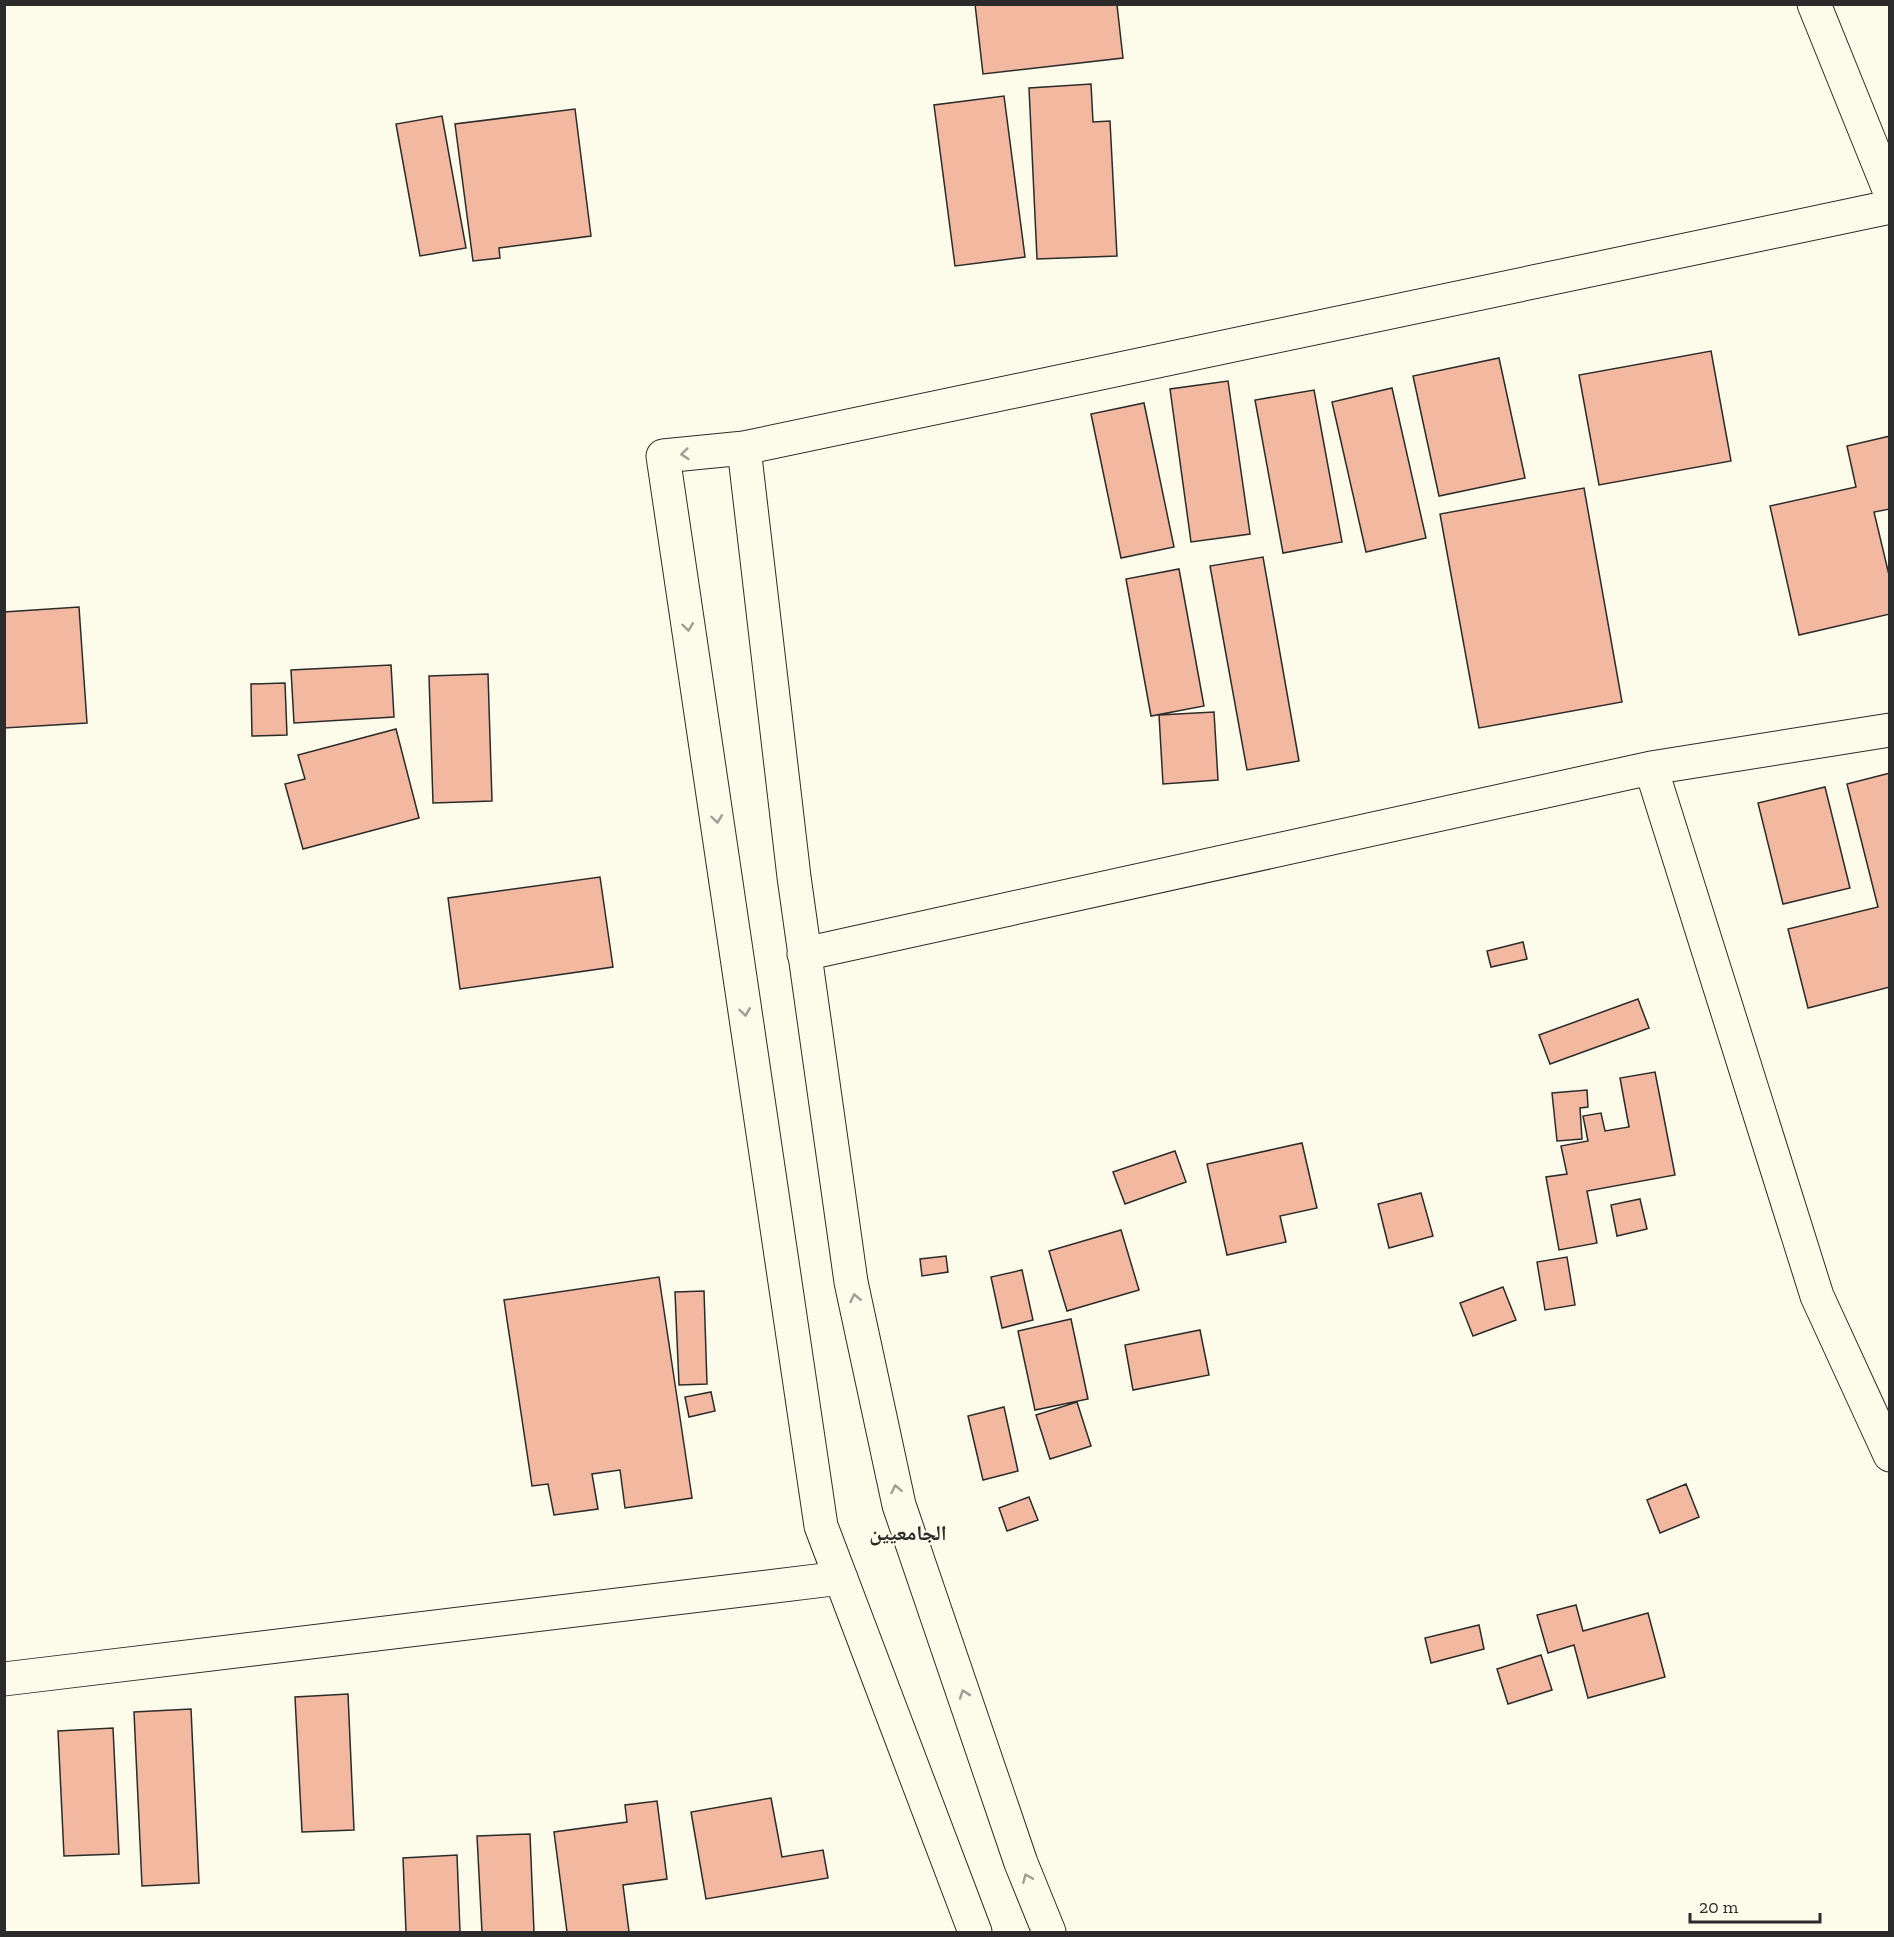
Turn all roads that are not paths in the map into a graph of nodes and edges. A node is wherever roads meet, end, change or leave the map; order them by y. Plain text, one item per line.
1 (1814, 4) edge
2 (1890, 192) edge
3 (1890, 207) edge
4 (744, 448) junction
5 (1890, 730) edge
6 (1651, 768) junction
7 (804, 954) junction
8 (1890, 1455) edge
9 (841, 1578) junction
10 (4, 1679) edge
11 (975, 1932) edge
12 (1049, 1932) edge

1 - 2 street
3 - 4 street
4 - 7 street
4 -> 9 street
5 - 6 street
6 - 7 street
6 - 8 street
12 -> 7 street
9 - 10 street
9 - 11 street

